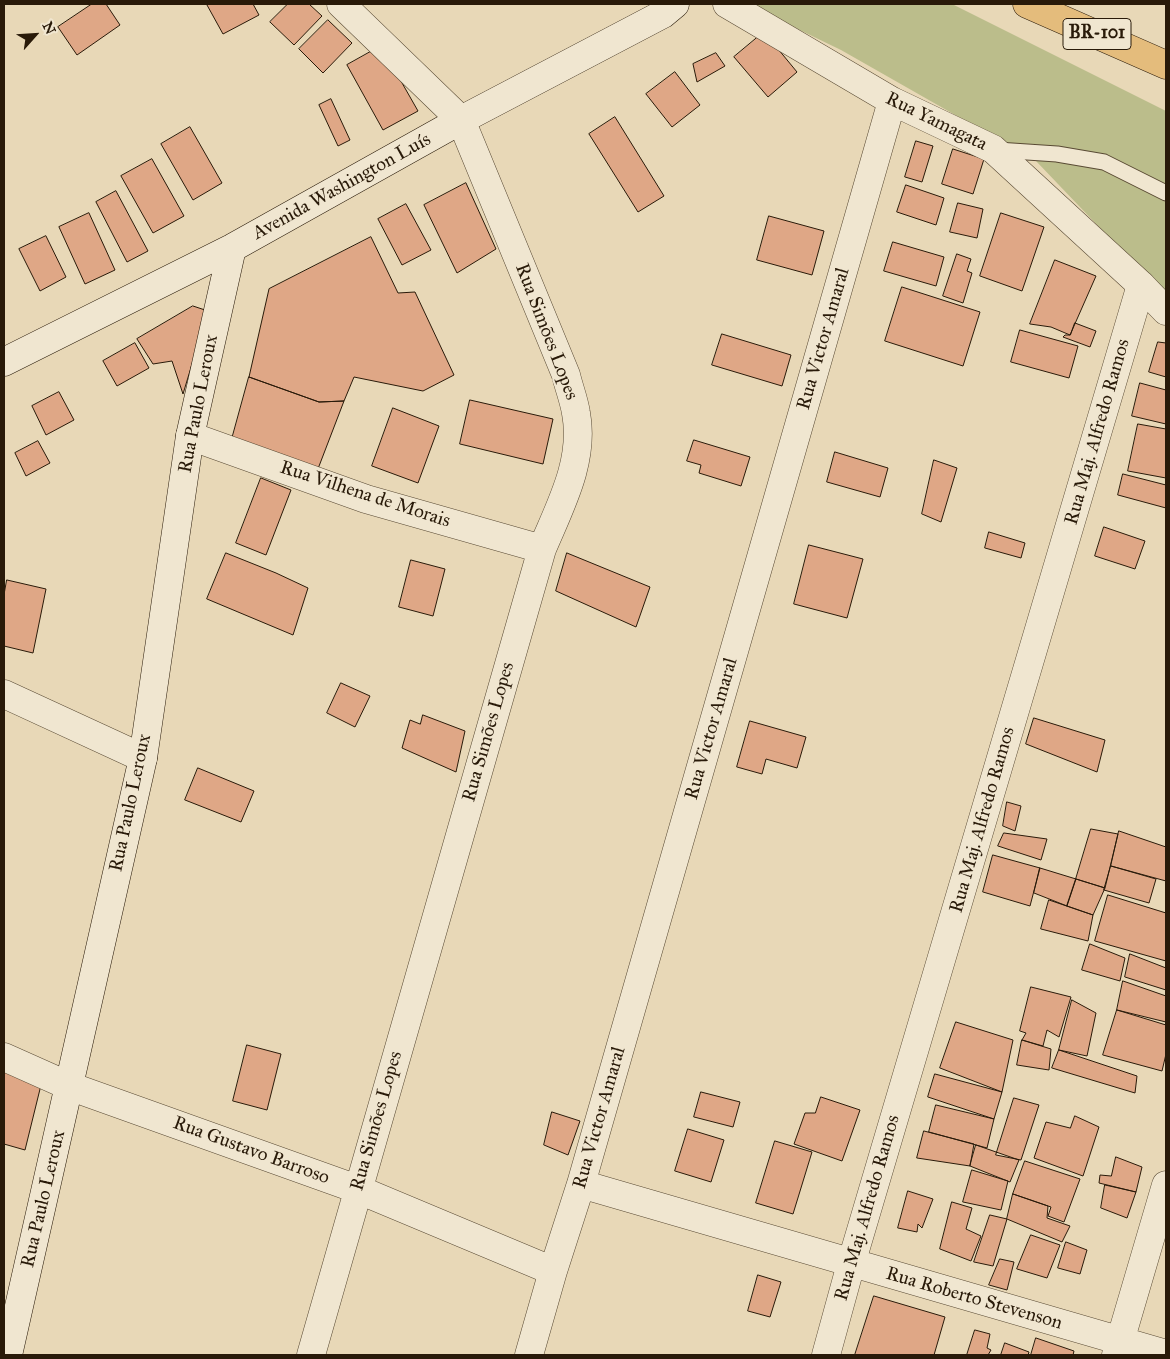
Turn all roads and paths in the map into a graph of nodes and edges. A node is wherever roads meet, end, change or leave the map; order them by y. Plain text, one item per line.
1 (341, 4) edge
2 (675, 4) edge
3 (727, 4) edge
4 (1027, 4) edge
5 (1166, 65) edge
6 (892, 101) junction
7 (461, 120) junction
8 (993, 149) junction
9 (1166, 193) edge
10 (232, 248) junction
11 (1141, 285) junction
12 (1166, 311) edge
13 (4, 362) edge
14 (190, 436) junction
15 (542, 549) junction
16 (4, 694) edge
17 (143, 758) junction
18 (4, 1057) edge
19 (69, 1086) junction
20 (581, 1184) junction
21 (1166, 1185) edge
22 (357, 1190) junction
23 (851, 1264) junction
24 (553, 1271) junction
25 (1118, 1348) edge
26 (1166, 1354) edge
27 (8, 1355) edge
28 (311, 1355) edge
29 (529, 1355) edge
30 (826, 1355) edge

1 - 7 street
2 - 7 street, Avenida Washington Luís
3 - 6 street, Rua Yamagata
4 - 5 highway, BR-101
6 - 8 street, Rua Yamagata
6 - 20 street, Rua Victor Amaral
7 - 10 street, Avenida Washington Luís
7 - 15 street, Rua Simões Lopes
8 - 9 lane
8 - 11 street, Rua Yamagata
10 - 13 street, Avenida Washington Luís
10 - 14 street, Rua Paulo Leroux
11 - 12 street, Rua Yamagata
11 - 23 street, Rua Maj. Alfredo Ramos
14 - 15 street, Rua Vilhena de Morais
14 - 17 street, Rua Paulo Leroux
15 - 22 street, Rua Simões Lopes
16 - 17 street
17 - 19 street, Rua Paulo Leroux
18 - 19 street, Rua Gustavo Barroso
19 - 22 street, Rua Gustavo Barroso
19 - 27 street, Rua Paulo Leroux
20 - 23 street, Rua Roberto Stevenson
20 - 24 street, Rua Victor Amaral
21 - 25 street
22 - 24 street, Rua Gustavo Barroso
22 - 28 street, Rua Simões Lopes
23 - 25 street, Rua Roberto Stevenson
23 - 30 street, Rua Maj. Alfredo Ramos
24 - 29 street, Rua Victor Amaral
25 - 26 street, Rua Roberto Stevenson

